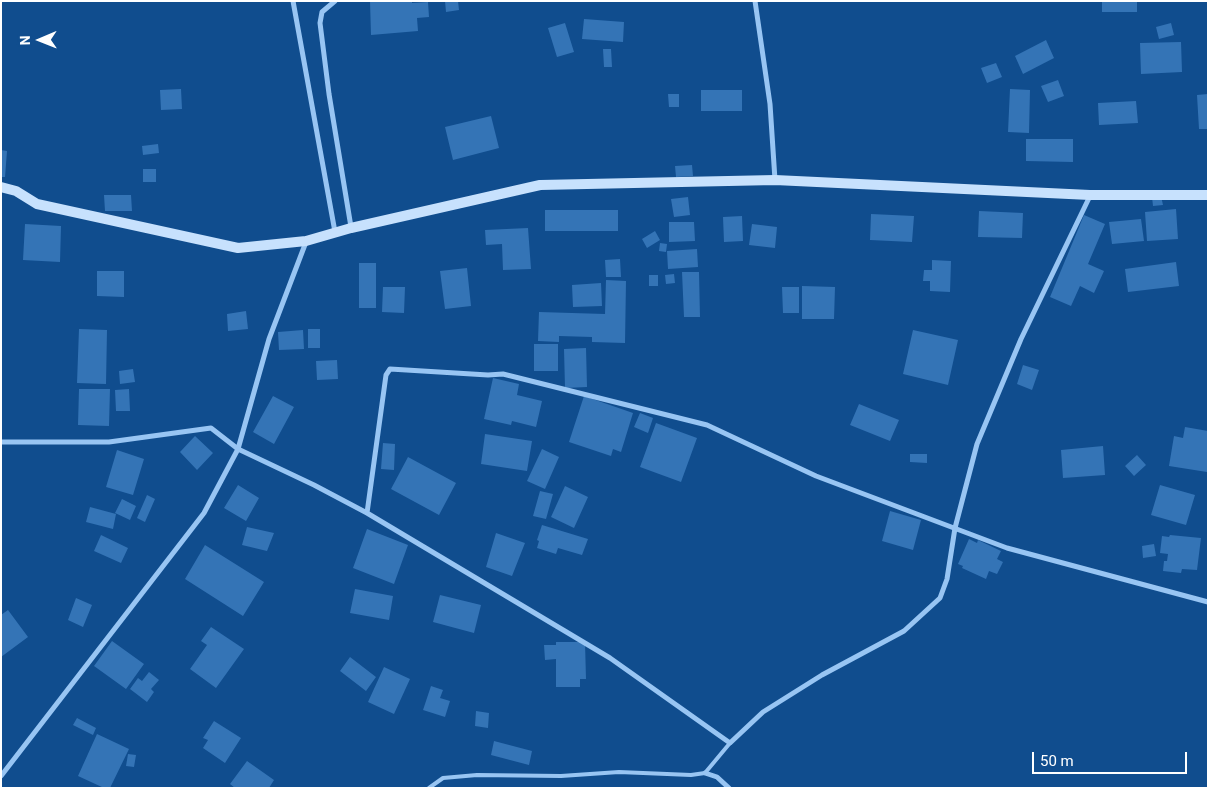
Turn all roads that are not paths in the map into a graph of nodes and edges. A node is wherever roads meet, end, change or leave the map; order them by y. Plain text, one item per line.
1 (293, 1) edge
2 (335, 1) edge
3 (755, 1) edge
4 (775, 180) junction
5 (1, 187) edge
6 (1090, 195) junction
7 (1208, 195) edge
8 (351, 228) junction
9 (335, 232) junction
10 (306, 241) junction
11 (1, 442) edge
12 (238, 449) junction
13 (367, 513) junction
14 (955, 528) junction
15 (1208, 602) edge
16 (730, 742) junction
17 (705, 773) junction
18 (1, 776) edge
19 (429, 788) edge
20 (729, 788) edge

1 - 9 street
2 - 8 street
3 - 4 street
4 - 6 street
4 - 8 street
5 - 10 street
6 - 7 street
6 - 14 street
8 - 9 street
9 - 10 street
10 - 12 street
11 - 12 street
12 - 13 street
12 - 18 street
13 - 14 street
13 - 16 street
14 - 15 street
14 - 16 street
16 - 17 lane
17 - 19 lane
17 - 20 street

